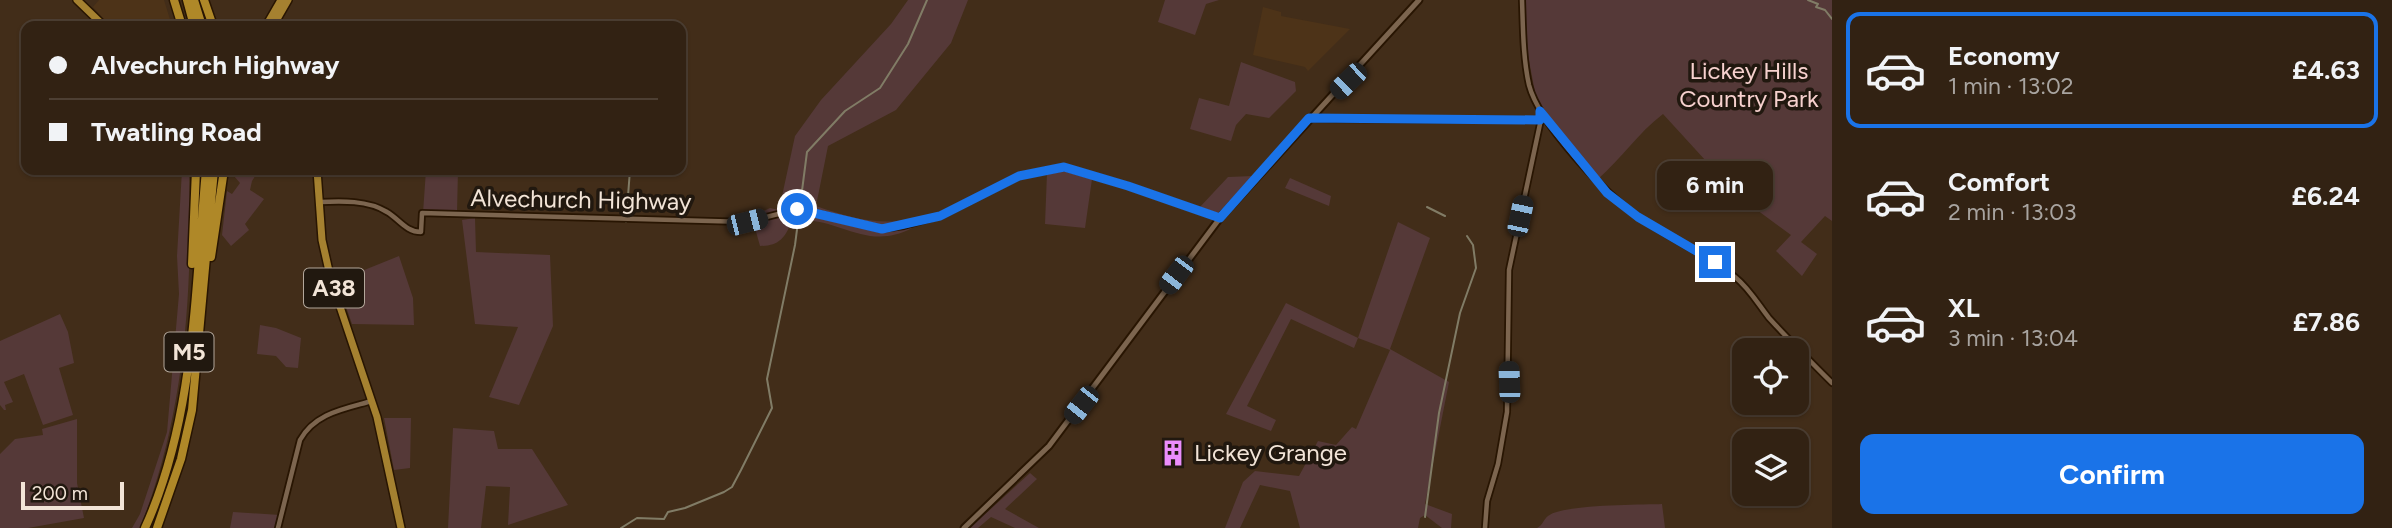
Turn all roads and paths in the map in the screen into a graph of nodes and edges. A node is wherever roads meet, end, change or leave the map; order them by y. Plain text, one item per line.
1 (77, 0) edge
2 (174, 0) edge
3 (187, 0) edge
4 (194, 0) edge
5 (204, 0) edge
6 (281, 0) edge
7 (288, 0) edge
8 (1419, 0) edge
9 (1522, 0) edge
10 (99, 21) edge
11 (180, 21) edge
12 (193, 21) edge
13 (200, 21) edge
14 (211, 21) edge
15 (269, 21) edge
16 (276, 21) edge
17 (1540, 111) junction
18 (1309, 118) junction
19 (1540, 120) junction
20 (197, 175) edge
21 (206, 175) edge
22 (214, 175) edge
23 (223, 175) edge
24 (317, 175) edge
25 (320, 202) junction
26 (1220, 218) junction
27 (199, 338) junction
28 (188, 365) junction
29 (1832, 383) edge
30 (372, 401) junction
31 (145, 528) edge
32 (157, 528) edge
33 (278, 528) edge
34 (401, 528) edge
35 (964, 528) edge
36 (1485, 528) edge

1 - 10 highway
2 - 11 highway
3 - 12 highway
4 - 13 highway
5 - 14 highway
6 - 15 highway
7 - 16 highway
8 - 18 main road
9 - 17 street
17 - 19 street
17 - 29 street
18 - 19 street
18 - 26 main road
19 - 36 street
20 - 28 highway
21 - 28 highway, M5
22 - 27 highway, M5
23 - 27 highway
24 - 25 highway, A38
25 - 26 street, Alvechurch Highway
25 - 30 highway, A38
26 - 35 main road
27 - 32 highway, M5
28 - 31 highway, M5
30 - 33 street
30 - 34 highway, A38

